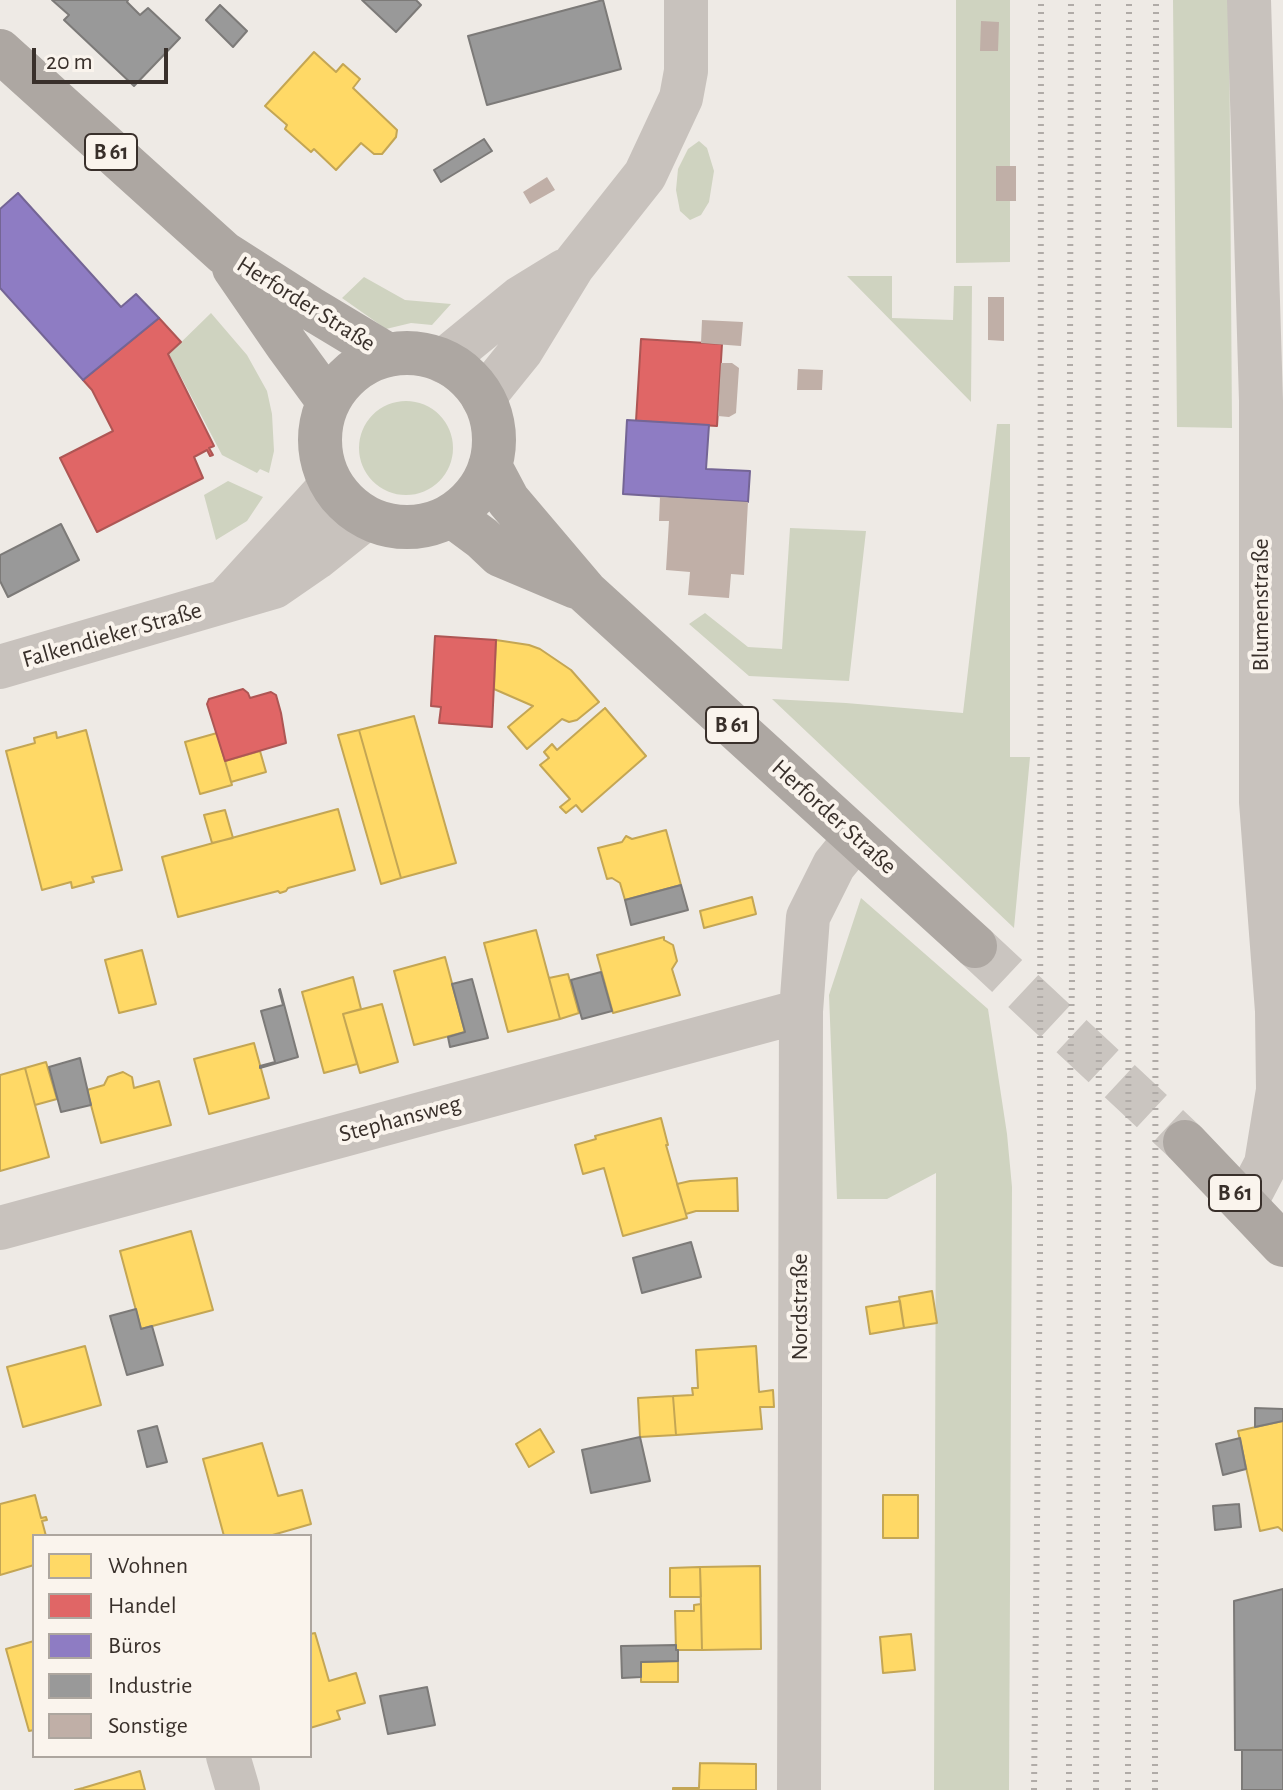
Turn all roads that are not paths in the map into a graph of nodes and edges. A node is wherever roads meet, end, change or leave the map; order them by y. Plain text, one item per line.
1 (686, 0) edge
2 (1249, 0) edge
3 (0, 51) edge
4 (224, 253) junction
5 (573, 266) junction
6 (388, 355) junction
7 (443, 361) junction
8 (483, 398) junction
9 (328, 401) junction
10 (490, 466) junction
11 (331, 485) junction
12 (451, 515) junction
13 (366, 518) junction
14 (1272, 555) edge
15 (586, 592) junction
16 (223, 603) junction
17 (0, 667) edge
18 (856, 838) junction
19 (975, 946) tunnel mouth
20 (801, 1011) junction
21 (1185, 1142) tunnel mouth
22 (1245, 1204) junction
23 (0, 1228) edge
24 (1283, 1245) edge
25 (229, 1758) edge
26 (238, 1790) edge
27 (799, 1790) edge

1 - 5 street
2 - 14 street, Blumenstraße
3 - 4 main road, Herforder Straße / B 61
4 - 6 main road, Herforder Straße / B 61
4 - 9 main road, Herforder Straße / B 61
5 - 7 street
5 - 8 street
6 - 7 main road
6 - 9 main road
7 - 8 main road
8 - 10 main road
9 - 11 main road
10 - 12 main road
10 - 15 main road, Herforder Straße / B 61
11 - 13 main road
11 - 16 street, Falkendieker Straße
12 - 13 main road
12 - 15 main road, Herforder Straße / B 61
13 - 16 street, Falkendieker Straße
14 - 22 street, Blumenstraße
15 - 18 main road, Herforder Straße / B 61
16 - 17 street, Falkendieker Straße
18 - 19 main road, Herforder Straße / B 61
18 - 20 street, Nordstraße
20 - 23 street, Stephansweg
20 - 27 street, Nordstraße
21 - 22 main road, B 61
22 - 24 main road, B 61
25 - 26 street

